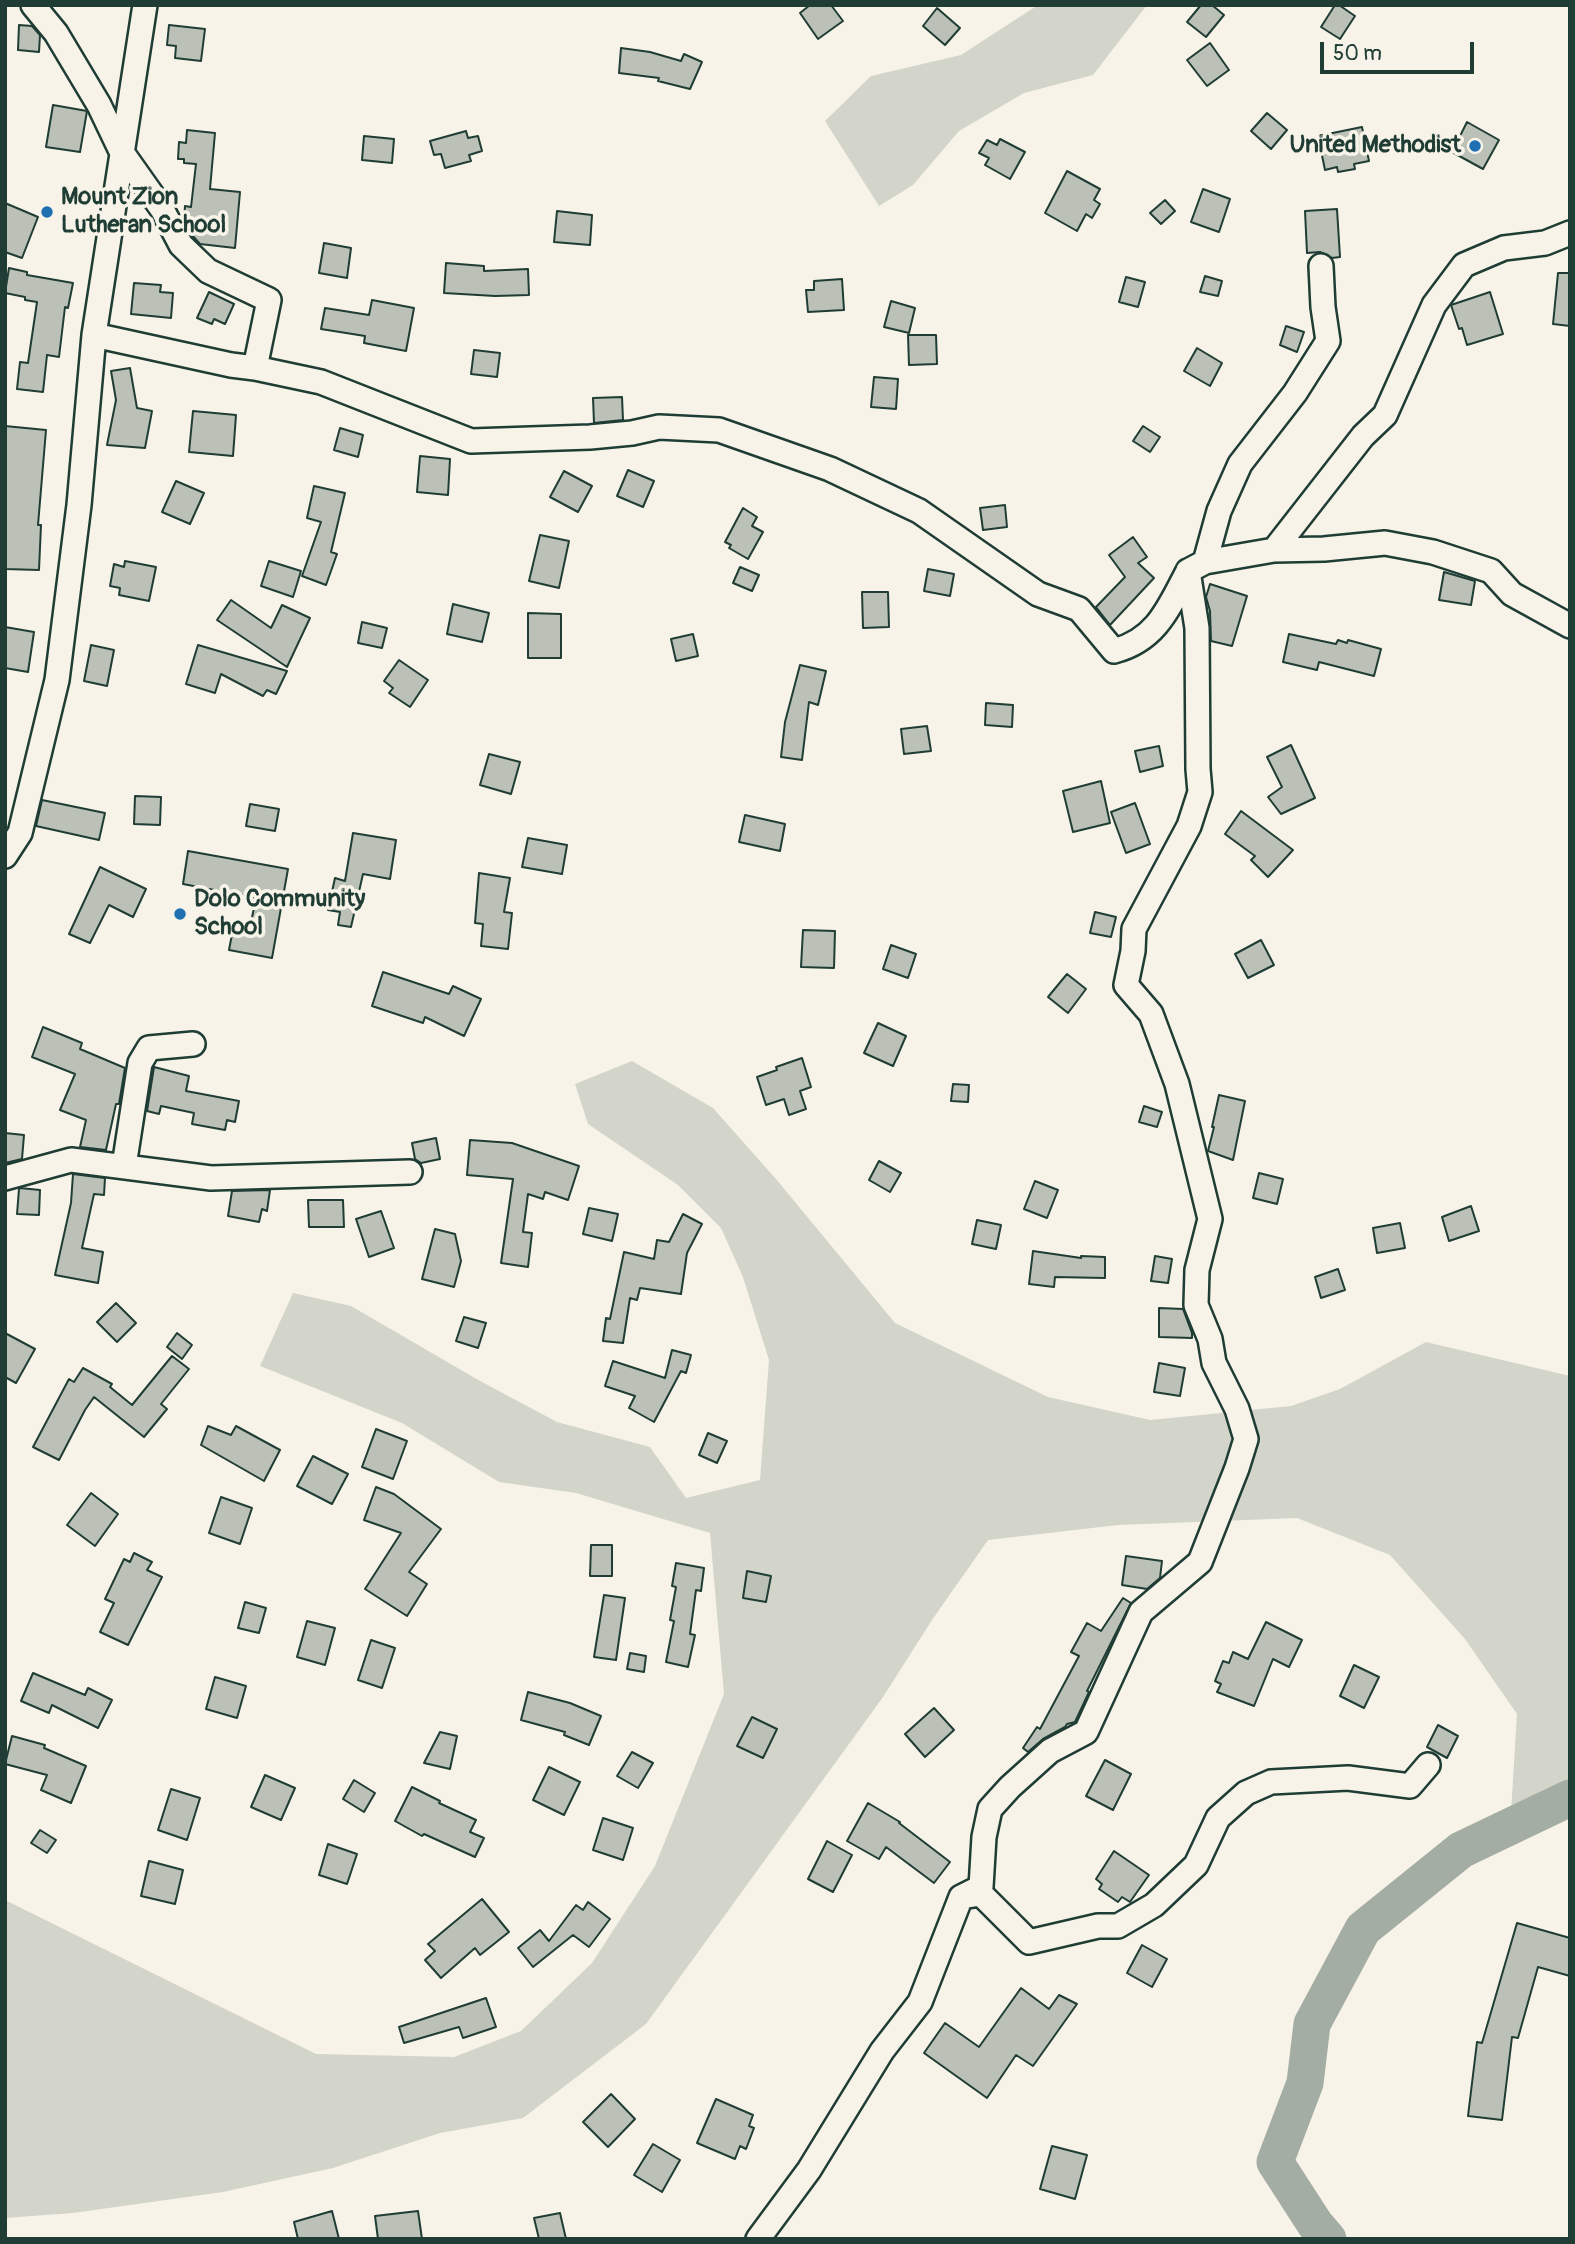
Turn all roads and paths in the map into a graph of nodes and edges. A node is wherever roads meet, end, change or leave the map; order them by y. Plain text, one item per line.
1 (33, 5) edge
2 (145, 5) edge
3 (121, 152) junction
4 (1570, 233) edge
5 (1321, 266) dead end
6 (94, 335) junction
7 (255, 368) junction
8 (1274, 550) junction
9 (1196, 567) junction
10 (1570, 626) edge
11 (5, 856) edge
12 (193, 1044) dead end
13 (124, 1166) junction
14 (410, 1172) dead end
15 (5, 1178) edge
16 (1428, 1765) dead end
17 (961, 1897) junction
18 (758, 2239) edge

1 - 3 street
2 - 3 street
3 - 6 street
3 - 7 street
4 - 8 street
5 - 9 street
6 - 7 street
6 - 11 street
7 - 9 street
8 - 9 street
8 - 10 street
9 - 17 street
12 - 13 street
13 - 14 street
13 - 15 street
16 - 17 street
17 - 18 street

